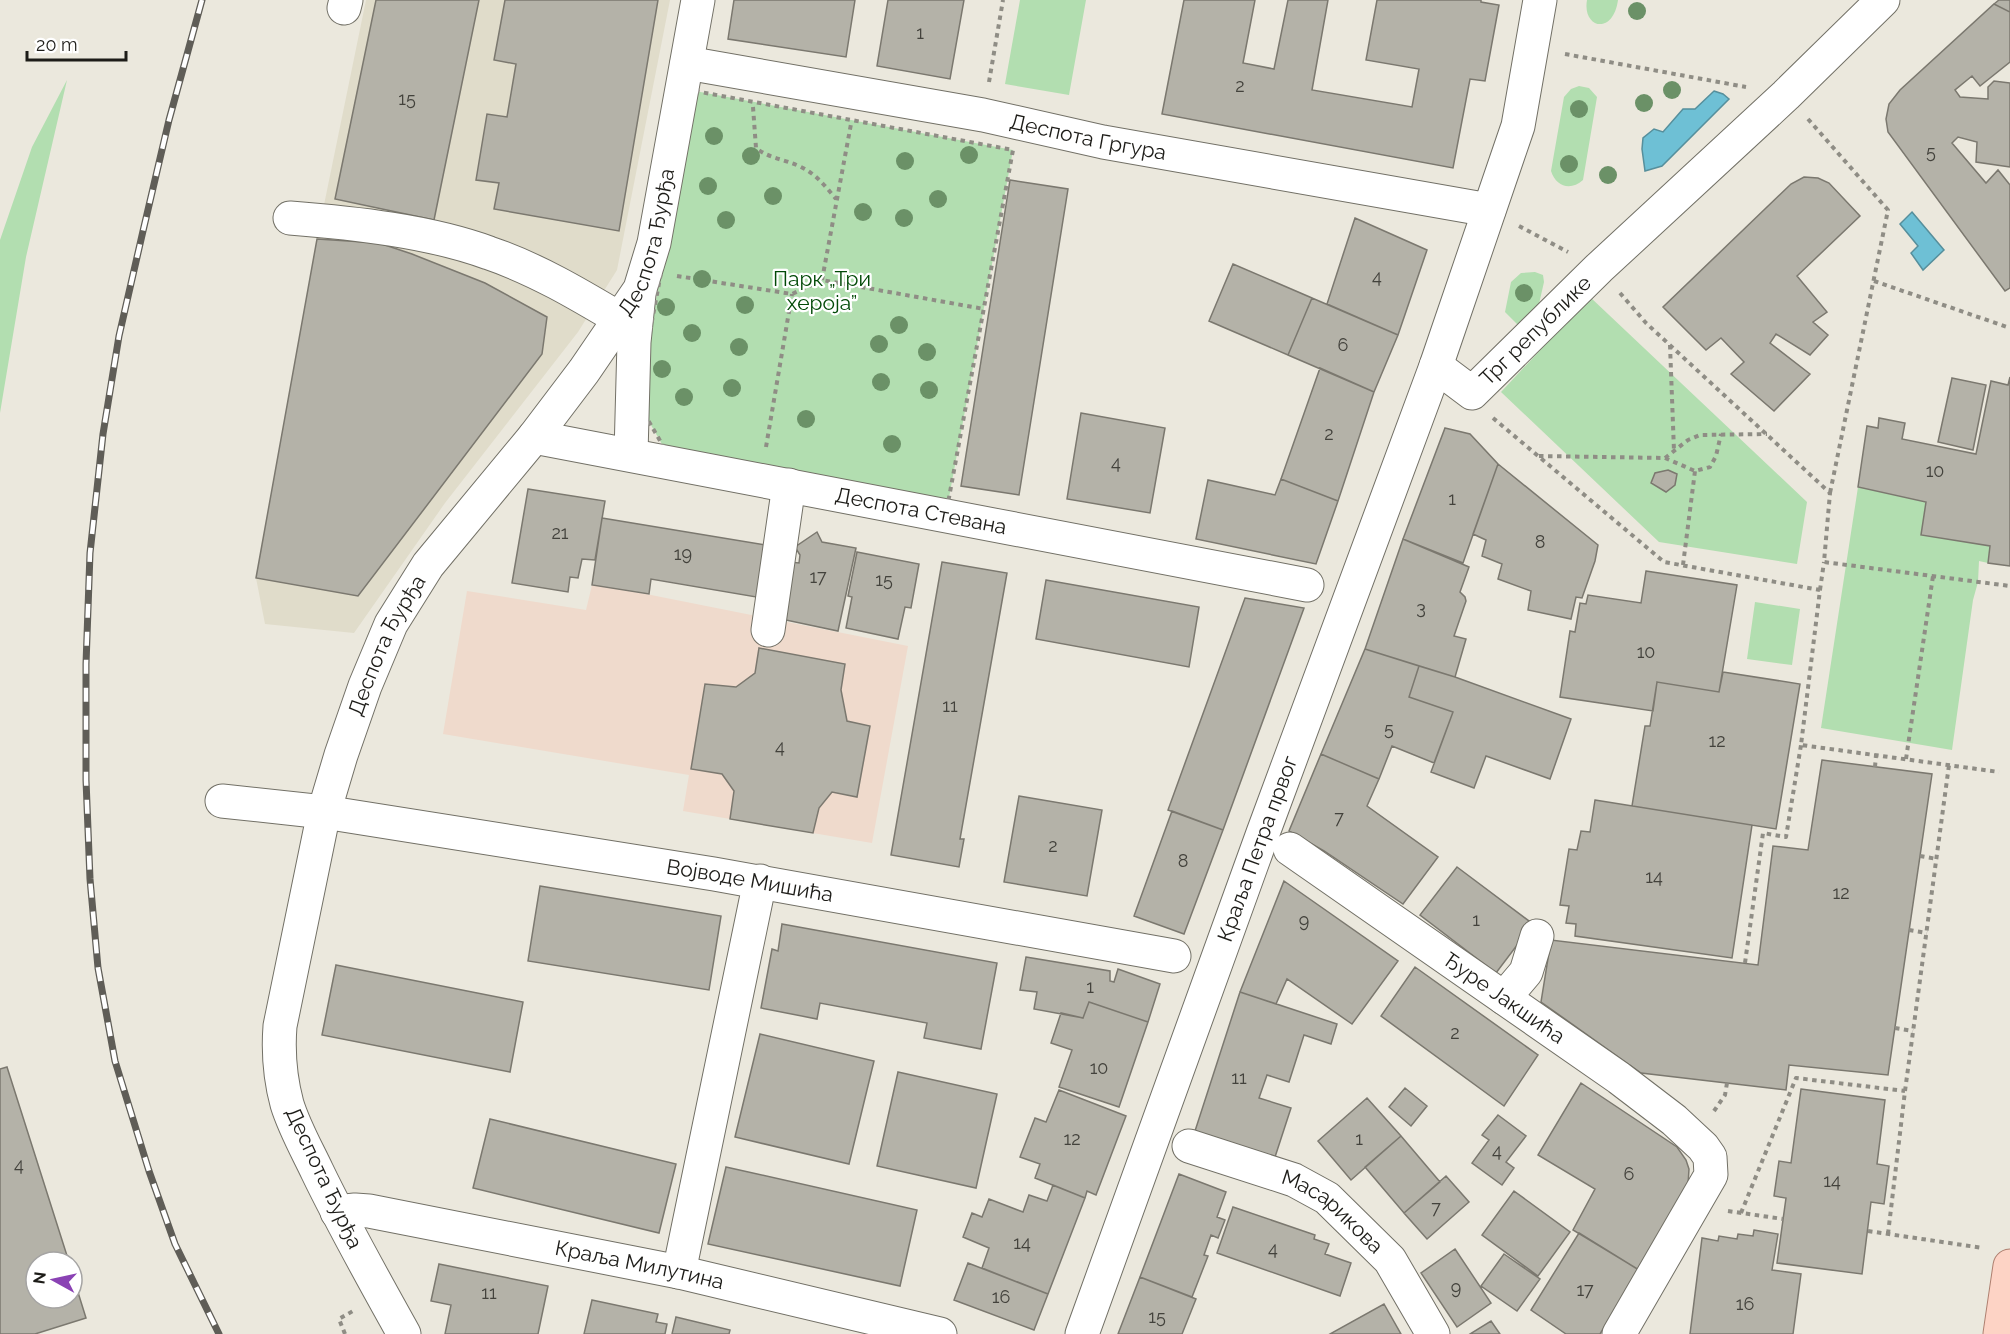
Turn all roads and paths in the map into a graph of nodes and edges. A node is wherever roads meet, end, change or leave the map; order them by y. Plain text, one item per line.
1 (698, 0) edge
2 (1003, 0) edge
3 (1540, 0) edge
4 (1882, 0) edge
5 (687, 63) junction
6 (753, 101) junction
7 (983, 115) junction
8 (852, 120) junction
9 (837, 200) junction
10 (1489, 210) junction
11 (290, 218) dead end
12 (1599, 268) junction
13 (822, 280) junction
14 (650, 281) junction
15 (792, 294) junction
16 (984, 309) junction
17 (620, 319) junction
18 (2010, 328) edge
19 (1670, 344) junction
20 (1436, 366) junction
21 (1472, 393) junction
22 (1721, 434) junction
23 (1767, 434) junction
24 (534, 437) junction
25 (1674, 451) junction
26 (631, 454) junction
27 (1539, 456) junction
28 (1665, 458) junction
29 (1695, 471) junction
30 (775, 477) junction
31 (1830, 493) junction
32 (1824, 562) junction
33 (1683, 565) junction
34 (1934, 576) junction
35 (1307, 585) dead end
36 (2010, 586) edge
37 (1820, 590) junction
38 (768, 630) dead end
39 (1801, 745) junction
40 (1876, 755) junction
41 (1906, 759) junction
42 (1949, 765) junction
43 (1875, 767) dead end
44 (1999, 772) dead end
45 (222, 801) dead end
46 (324, 812) junction
47 (1290, 849) dead end
48 (1920, 856) dead end
49 (1937, 859) junction
50 (760, 881) junction
51 (1909, 930) dead end
52 (1927, 933) junction
53 (1537, 936) dead end
54 (1174, 956) dead end
55 (1745, 963) dead end
56 (1504, 998) junction
57 (1895, 1028) dead end
58 (1913, 1031) junction
59 (1727, 1083) dead end
60 (1905, 1091) junction
61 (1726, 1092) dead end
62 (1189, 1146) dead end
63 (1693, 1206) junction
64 (337, 1212) junction
65 (1741, 1213) junction
66 (1783, 1219) dead end
67 (1868, 1231) dead end
68 (1888, 1234) junction
69 (2000, 1257) edge
70 (679, 1272) junction
71 (404, 1334) edge
72 (940, 1334) edge
73 (1082, 1334) edge
74 (1433, 1334) edge
75 (1619, 1334) edge
76 (2000, 1334) edge

1 - 5 street, Деспота Ђурђа
2 - 7 path
3 - 10 street
4 - 12 street, Трг републике
5 - 7 street, Деспота Гргура
5 - 14 street, Деспота Ђурђа
6 - 8 path
6 - 9 path
6 - 14 path
7 - 10 street, Деспота Гргура
8 - 9 path
8 - 16 path
9 - 13 path
10 - 12 path
10 - 20 street
11 - 17 street
12 - 19 path
12 - 21 street, Трг републике
13 - 15 path
13 - 16 path
14 - 15 path
14 - 17 street, Деспота Ђурђа
14 - 26 street
14 - 30 path
15 - 30 path
16 - 30 path
17 - 24 street, Деспота Ђурђа
18 - 31 path
19 - 23 path
19 - 25 path
20 - 21 street, Трг републике
20 - 73 street, Краља Петра првог
21 - 27 path
22 - 23 path
22 - 25 path
22 - 29 path
23 - 31 path
24 - 26 street, Деспота Стевана
24 - 46 street, Деспота Ђурђа
25 - 28 path
26 - 30 street, Деспота Стевана
27 - 28 path
27 - 33 path
28 - 29 path
29 - 33 path
30 - 35 street, Деспота Стевана
30 - 38 street
31 - 32 path
32 - 34 path
32 - 37 path
33 - 37 path
34 - 36 path
34 - 41 path
37 - 39 path
39 - 40 path
39 - 55 path
40 - 41 path
40 - 43 path
41 - 42 path
42 - 44 path
42 - 49 path
45 - 46 street, Војводе Мишића
46 - 50 street, Војводе Мишића
46 - 64 street, Деспота Ђурђа
47 - 56 street, Ђуре Јакшића
48 - 49 path
49 - 52 path
50 - 54 street, Војводе Мишића
50 - 70 street
51 - 52 path
52 - 58 path
53 - 56 street
56 - 63 street, Ђуре Јакшића
57 - 58 path
58 - 60 path
59 - 61 path
60 - 65 path
60 - 68 path
62 - 74 street, Масарикова
63 - 65 path
63 - 75 street
64 - 70 street, Краља Милутина
64 - 71 street, Деспота Ђурђа
65 - 66 path
67 - 68 path
68 - 69 path
69 - 76 main road
70 - 72 street, Краља Милутина

